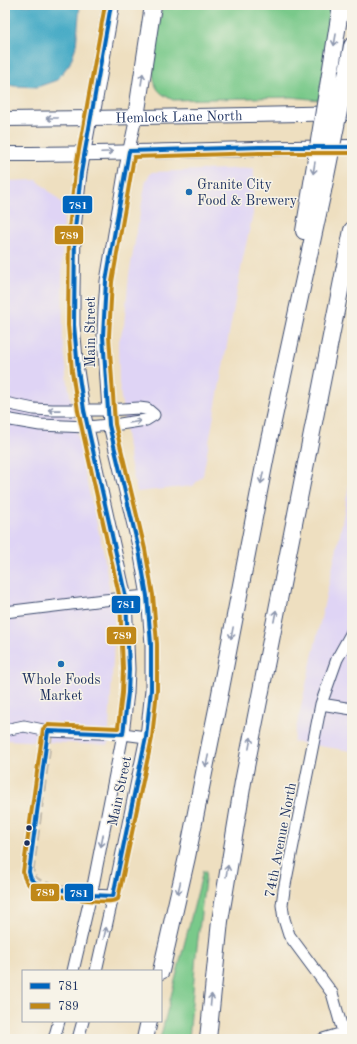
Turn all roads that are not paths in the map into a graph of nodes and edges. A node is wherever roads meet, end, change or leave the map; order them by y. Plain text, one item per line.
1 (111, 5) edge
2 (153, 5) edge
3 (341, 5) edge
4 (352, 46) edge
5 (352, 113) edge
6 (136, 117) junction
7 (91, 118) junction
8 (5, 119) edge
9 (352, 147) edge
10 (129, 151) junction
11 (5, 154) edge
12 (84, 154) junction
13 (317, 190) junction
14 (352, 230) edge
15 (5, 403) edge
16 (84, 410) junction
17 (107, 410) junction
18 (5, 419) edge
19 (109, 425) junction
20 (87, 427) junction
21 (147, 596) junction
22 (126, 598) junction
23 (5, 612) edge
24 (352, 632) edge
25 (322, 704) junction
26 (352, 709) edge
27 (5, 730) edge
28 (124, 734) junction
29 (146, 737) junction
30 (91, 895) junction
31 (113, 896) junction
32 (73, 970) edge
33 (96, 970) edge
34 (161, 970) edge
35 (59, 1022) edge
36 (83, 1022) edge
37 (149, 1022) edge
38 (344, 1036) edge
39 (54, 1039) edge
40 (78, 1039) edge
41 (144, 1039) edge
42 (208, 1039) edge
43 (323, 1039) edge

1 - 7 highway
6 -> 2 highway
3 -> 13 highway, bridge
4 - 13 highway, bridge
5 - 6 main road, Hemlock Lane North
6 - 7 main road, Hemlock Lane North
6 - 10 street, Main Street
7 -> 8 main road, Hemlock Lane North
7 - 12 street, Main Street
9 - 10 main road
12 -> 10 main road
10 - 17 street, Main Street
11 - 12 main road
12 - 16 street, Main Street
13 -> 34 highway
42 -> 14 highway
16 -> 15 street
16 - 17 street
16 - 20 street, Main Street
17 - 19 street, Main Street
19 -> 17 street
18 - 20 street
19 - 20 street
19 - 21 street, Main Street
20 - 22 street, Main Street
21 - 22 street
21 - 29 street, Main Street
22 - 23 street
22 - 28 street, Main Street
24 - 25 street, 74th Avenue North
25 - 26 street
25 - 38 street, 74th Avenue North
27 - 28 street
28 - 29 street
28 -> 30 street, Main Street
29 - 31 street, Main Street
30 - 31 street
30 - 32 street, Main Street
33 -> 31 street, Main Street
35 - 39 street
36 - 40 street
37 - 41 highway
38 - 43 street

